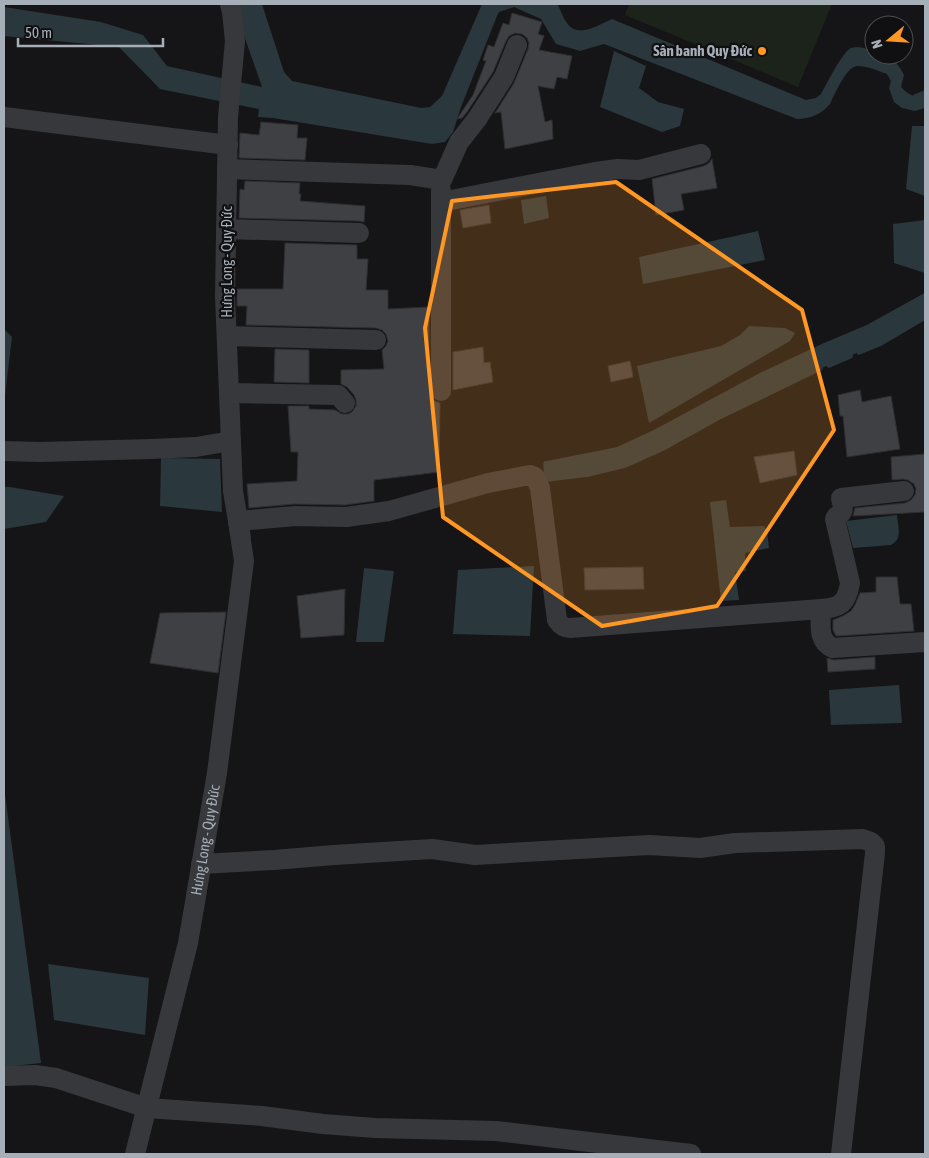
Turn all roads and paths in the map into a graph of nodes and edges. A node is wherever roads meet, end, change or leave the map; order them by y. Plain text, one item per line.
1 (230, 4) edge
2 (517, 46) dead end
3 (4, 117) edge
4 (228, 145) junction
5 (701, 154) dead end
6 (228, 169) junction
7 (442, 180) junction
8 (441, 202) junction
9 (226, 229) junction
10 (360, 233) dead end
11 (227, 336) junction
12 (376, 340) dead end
13 (442, 391) dead end
14 (229, 393) junction
15 (345, 403) dead end
16 (231, 441) junction
17 (4, 451) edge
18 (904, 491) dead end
19 (239, 530) junction
20 (822, 609) junction
21 (925, 642) edge
22 (201, 864) junction
23 (4, 1076) edge
24 (147, 1108) junction
25 (135, 1154) edge
26 (690, 1154) edge
27 (841, 1154) edge

1 - 4 street, Hưng Long - Quy Đức
2 - 7 street
3 - 4 street
4 - 6 street, Hưng Long - Quy Đức
5 - 8 street
6 - 7 street
6 - 9 street, Hưng Long - Quy Đức
7 - 8 street
8 - 13 street
9 - 10 street
9 - 11 street, Hưng Long - Quy Đức
11 - 12 street
11 - 14 street, Hưng Long - Quy Đức
14 - 15 street
14 - 16 street, Hưng Long - Quy Đức
16 - 17 street
16 - 19 street, Hưng Long - Quy Đức
18 - 20 street
19 - 20 street
19 - 22 street, Hưng Long - Quy Đức
20 - 21 street
22 - 24 street, Hưng Long - Quy Đức
22 - 27 street
23 - 24 street
24 - 25 street, Hưng Long - Quy Đức
24 - 26 street

